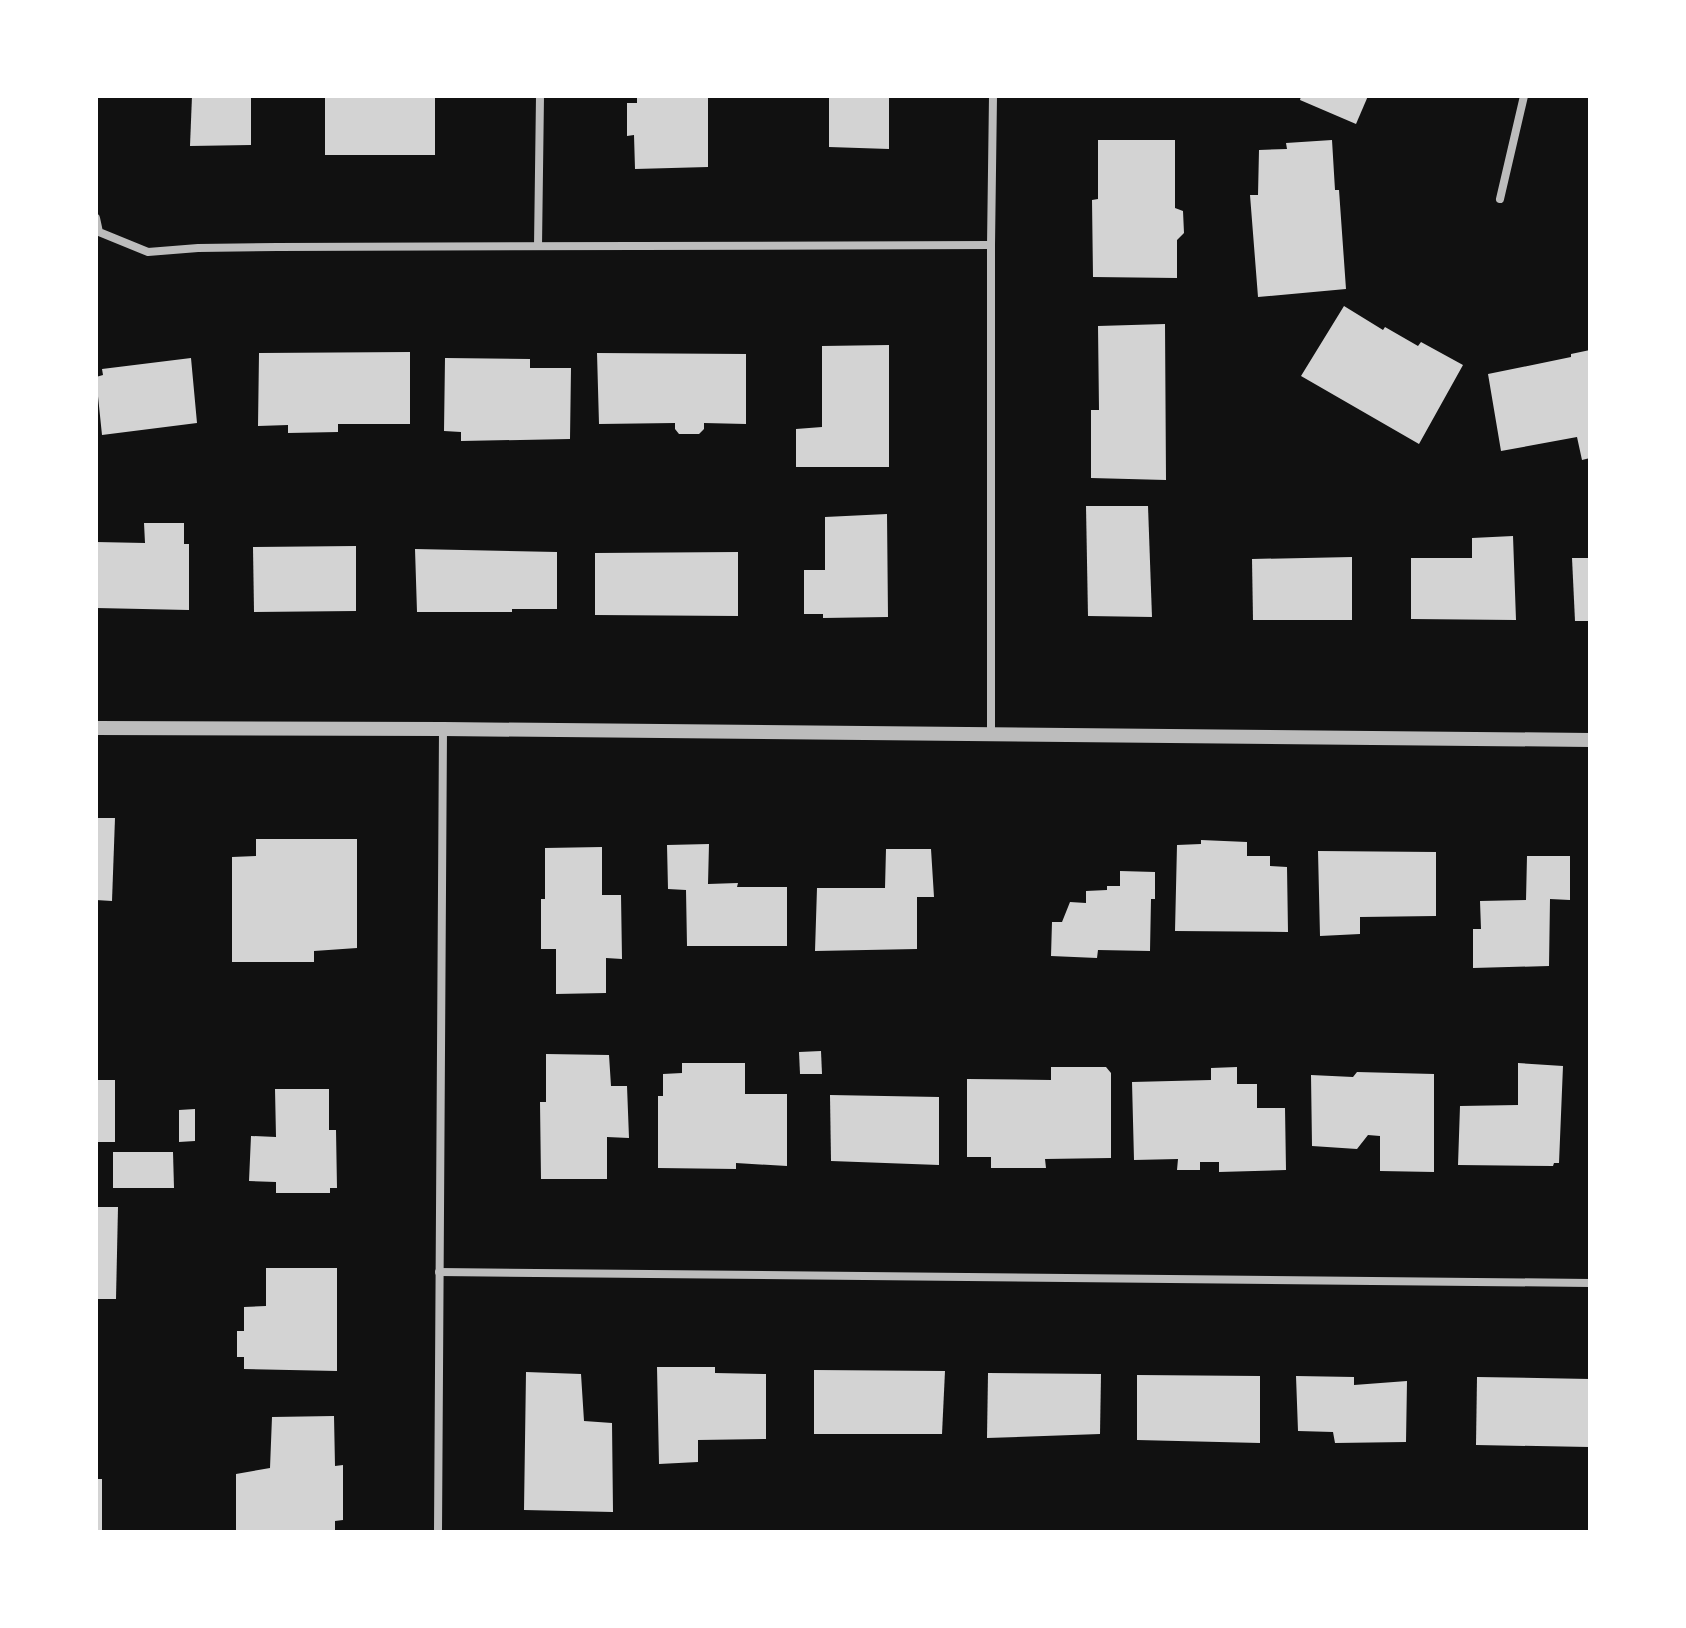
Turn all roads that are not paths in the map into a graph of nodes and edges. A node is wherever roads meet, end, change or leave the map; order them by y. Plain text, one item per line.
1 (540, 96) edge
2 (993, 96) edge
3 (1524, 96) edge
4 (1500, 199) dead end
5 (96, 218) edge
6 (991, 245) junction
7 (538, 246) junction
8 (96, 728) edge
9 (443, 729) junction
10 (991, 736) junction
11 (1590, 740) edge
12 (439, 1272) junction
13 (1590, 1283) edge
14 (438, 1532) edge

1 - 7 street
2 - 6 street
3 - 4 street
5 - 7 street
6 - 7 street
6 - 10 street
8 - 9 street
9 - 10 street
9 - 12 street
10 - 11 street
12 - 13 street
12 - 14 street

